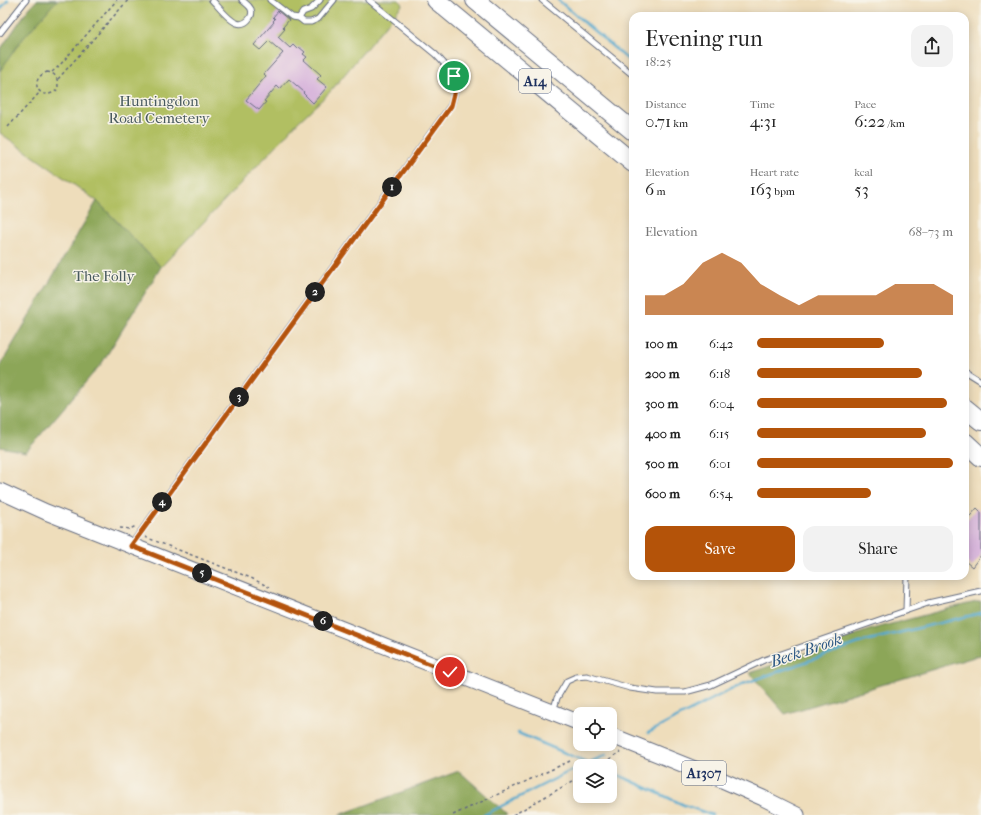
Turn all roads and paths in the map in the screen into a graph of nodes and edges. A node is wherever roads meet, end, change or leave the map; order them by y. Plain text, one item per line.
1 (26, 0) edge
2 (117, 0) edge
3 (128, 0) edge
4 (212, 0) edge
5 (242, 0) edge
6 (270, 0) edge
7 (320, 0) edge
8 (334, 0) edge
9 (369, 0) edge
10 (436, 0) edge
11 (475, 0) edge
12 (542, 0) edge
13 (298, 18) junction
14 (0, 32) edge
15 (52, 72) junction
16 (629, 73) edge
17 (58, 79) junction
18 (40, 92) junction
19 (8, 127) dead end
20 (629, 128) edge
21 (629, 160) edge
22 (969, 374) edge
23 (981, 381) edge
24 (969, 411) edge
25 (981, 421) edge
26 (969, 440) edge
27 (969, 446) edge
28 (981, 451) edge
29 (981, 457) edge
30 (0, 491) edge
31 (131, 546) junction
32 (907, 580) edge
33 (981, 591) edge
34 (906, 611) junction
35 (552, 712) junction
36 (573, 721) edge
37 (617, 738) edge
38 (625, 749) dead end
39 (610, 759) edge
40 (570, 761) dead end
41 (573, 781) edge
42 (453, 815) edge
43 (513, 815) edge
44 (797, 815) edge

1 - 14 lane
2 - 15 path
3 - 17 path
4 - 5 lane
6 - 13 lane
7 - 13 lane
8 - 13 lane
9 - 31 lane
10 - 21 highway, A14
11 - 20 highway, A14
12 - 16 lane
15 - 17 path
15 - 18 path
17 - 18 path
18 - 19 path
22 - 23 lane
24 - 25 highway
26 - 28 highway
27 - 29 highway
30 - 31 main road
31 - 35 main road
32 - 34 lane
33 - 34 lane
34 - 35 lane
35 - 36 main road
37 - 44 main road, A1307
38 - 39 path
40 - 42 path
41 - 43 path

